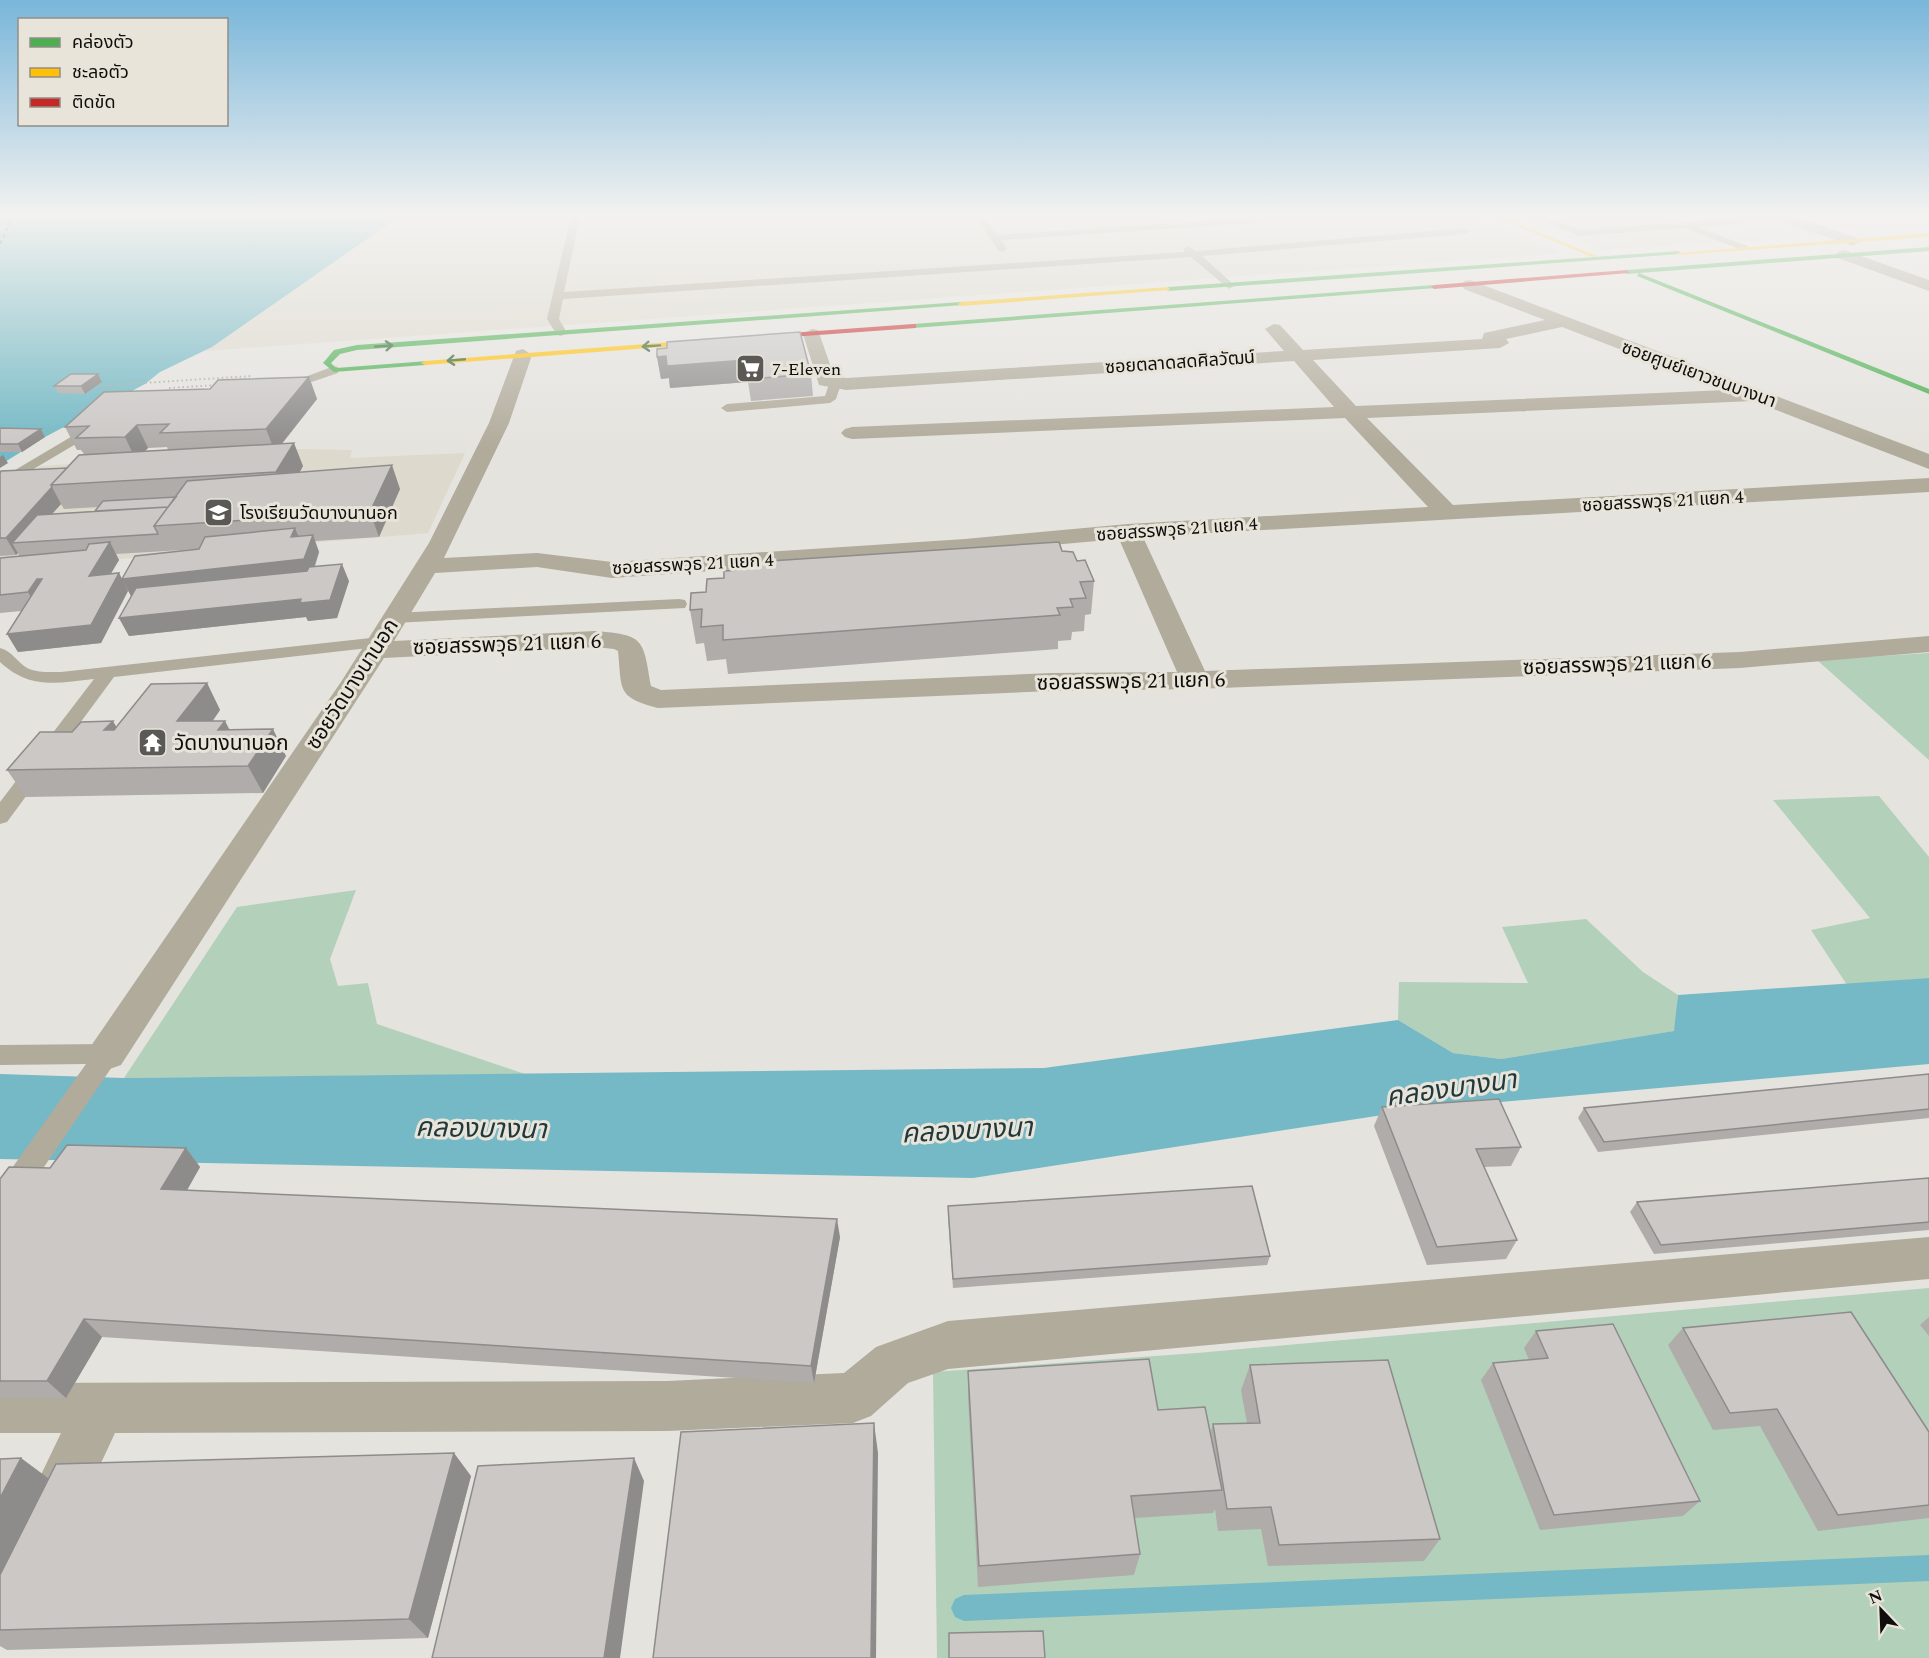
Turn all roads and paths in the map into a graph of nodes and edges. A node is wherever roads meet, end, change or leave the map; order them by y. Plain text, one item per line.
1 (597, 293) edge
2 (1124, 293) edge
3 (1358, 293) edge
4 (1490, 293) edge
5 (1685, 293) edge
6 (558, 296) joint
7 (1560, 322) junction
8 (1274, 329) dead end
9 (561, 333) junction
10 (812, 334) junction
11 (558, 352) junction
12 (1295, 354) junction
13 (524, 355) junction
14 (334, 370) junction
15 (225, 384) edge
16 (836, 384) junction
17 (96, 386) edge
18 (169, 388) edge
19 (273, 389) edge
20 (1929, 392) edge
21 (1758, 395) junction
22 (727, 408) dead end
23 (1349, 411) junction
24 (105, 423) edge
25 (852, 433) dead end
26 (1929, 462) edge
27 (0, 485) edge
28 (1929, 485) edge
29 (1448, 514) junction
30 (1128, 531) junction
31 (427, 566) junction
32 (679, 604) dead end
33 (383, 637) junction
34 (1929, 644) edge
35 (0, 653) edge
36 (109, 671) junction
37 (1195, 680) junction
38 (0, 817) edge
39 (0, 1055) edge
40 (102, 1062) junction
41 (1, 1206) edge
42 (1929, 1258) edge
43 (0, 1408) edge
44 (100, 1408) junction
45 (35, 1544) edge

1 - 6 lane
2 - 9 street
3 - 10 street
4 - 7 street, ซอยศูนย์เยาวชนบางนา
5 - 20 street
6 - 9 lane
7 - 12 street, ซอยตลาดสดศิลวัฒน์
7 - 21 street, ซอยศูนย์เยาวชนบางนา
8 - 12 street
9 - 11 street
14 -> 9 street
10 -> 11 street
10 - 16 street
11 - 13 street
12 - 16 street, ซอยตลาดสดศิลวัฒน์
12 - 23 street
13 -> 14 street
13 - 31 street, ซอยวัดบางนานอก
14 - 17 path
14 - 19 lane
15 - 18 path
16 - 22 lane
21 - 23 street
21 - 26 street, ซอยศูนย์เยาวชนบางนา
23 - 25 street
23 - 29 street
24 - 27 lane
28 - 29 street, ซอยสรรพวุธ 21 แยก 4
29 - 30 street, ซอยสรรพวุธ 21 แยก 4
30 - 31 street, ซอยสรรพวุธ 21 แยก 4
30 - 37 street
31 - 33 street, ซอยวัดบางนานอก
32 - 33 lane
33 - 36 lane
33 - 37 street, ซอยสรรพวุธ 21 แยก 6
33 - 40 street, ซอยวัดบางนานอก
34 - 37 street, ซอยสรรพวุธ 21 แยก 6
35 - 36 lane
36 - 38 lane
39 - 40 lane
40 - 41 lane
42 - 44 street
43 - 44 street
44 - 45 street

